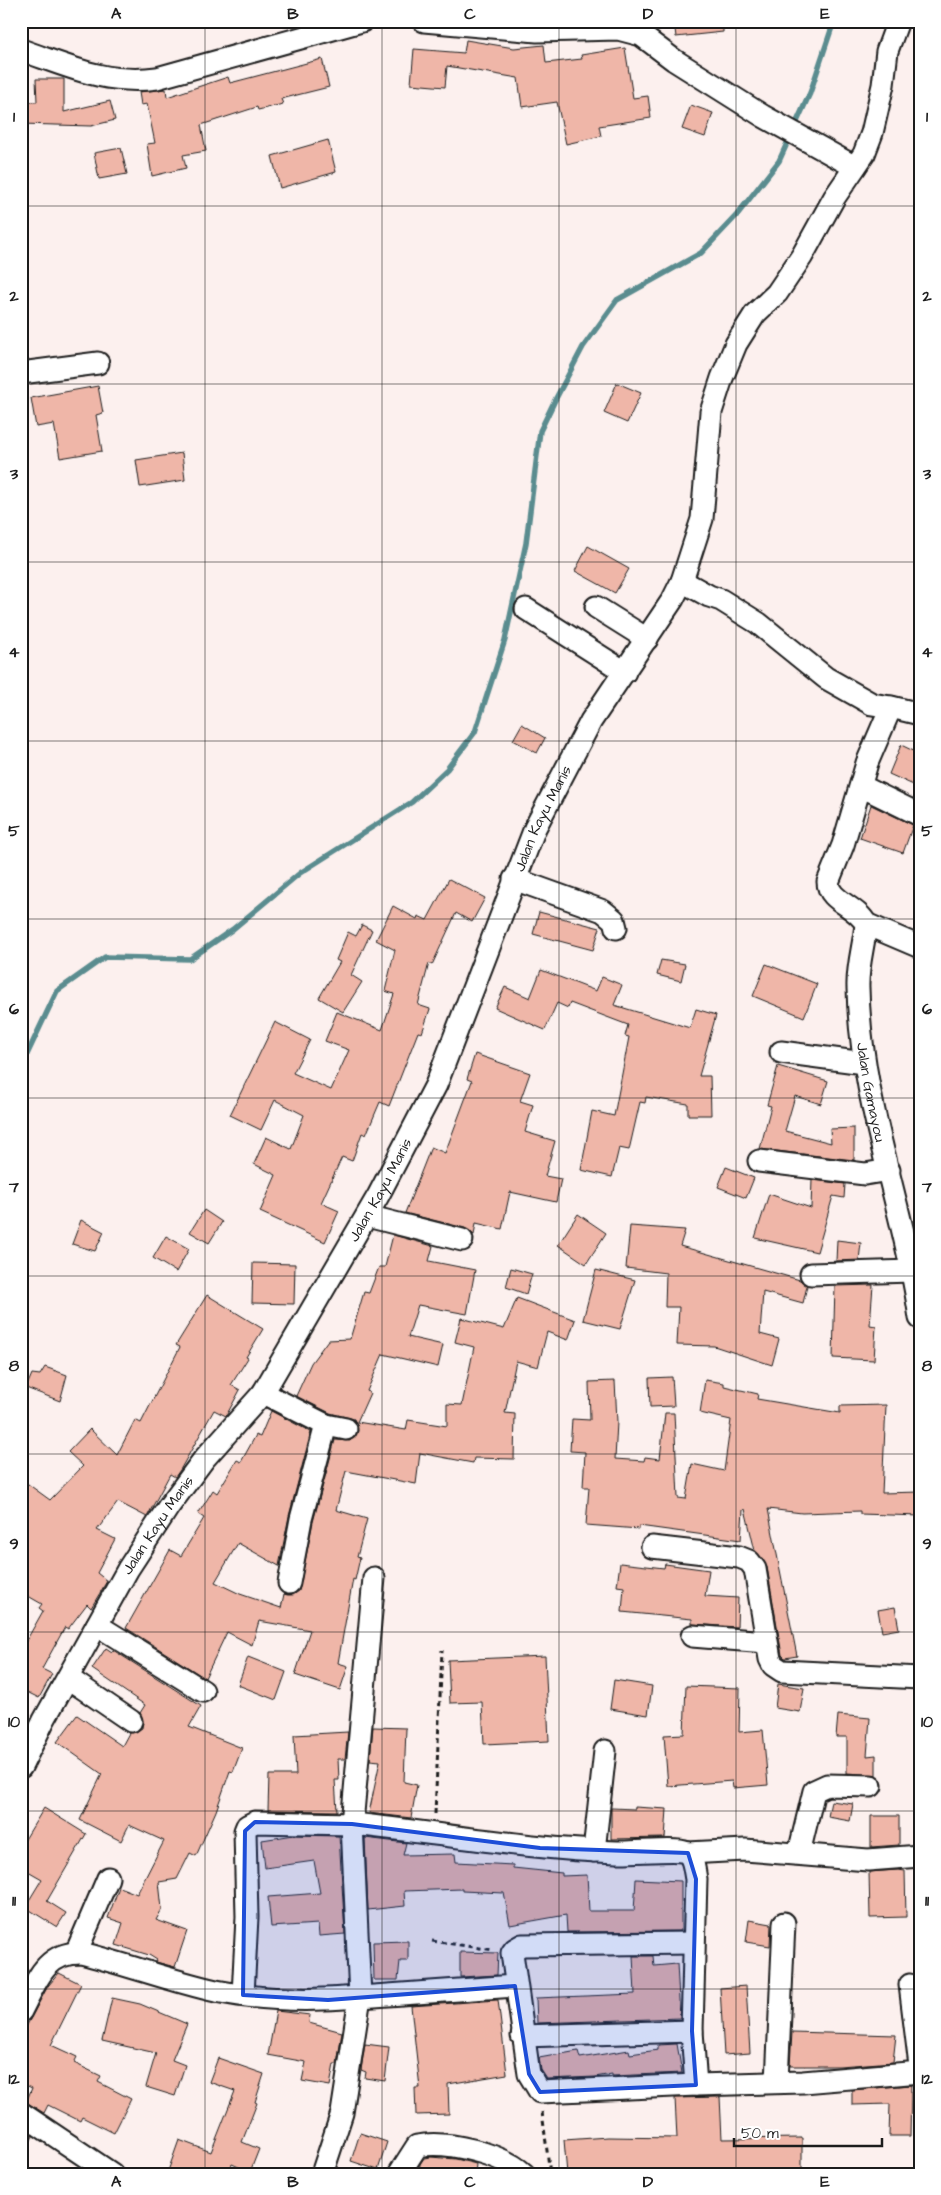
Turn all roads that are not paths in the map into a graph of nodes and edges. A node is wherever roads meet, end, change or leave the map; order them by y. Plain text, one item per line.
1 (362, 21) edge
2 (424, 21) edge
3 (898, 21) edge
4 (21, 50) edge
5 (855, 167) junction
6 (98, 363) dead end
7 (21, 373) edge
8 (682, 581) junction
9 (596, 607) dead end
10 (526, 610) dead end
11 (647, 639) junction
12 (625, 672) junction
13 (892, 707) junction
14 (920, 714) edge
15 (861, 786) junction
16 (920, 814) edge
17 (514, 879) junction
18 (866, 924) junction
19 (616, 928) dead end
20 (920, 947) edge
21 (781, 1052) dead end
22 (864, 1063) junction
23 (759, 1161) dead end
24 (889, 1170) junction
25 (367, 1216) junction
26 (462, 1240) dead end
27 (912, 1271) junction
28 (811, 1274) dead end
29 (920, 1318) edge
30 (263, 1393) junction
31 (652, 1547) dead end
32 (374, 1578) dead end
33 (289, 1583) dead end
34 (98, 1625) junction
35 (692, 1636) dead end
36 (766, 1642) junction
37 (68, 1678) junction
38 (920, 1678) edge
39 (203, 1691) dead end
40 (130, 1720) dead end
41 (605, 1751) dead end
42 (21, 1767) edge
43 (872, 1786) dead end
44 (352, 1824) junction
45 (594, 1851) junction
46 (688, 1853) junction
47 (799, 1853) junction
48 (920, 1856) edge
49 (108, 1878) dead end
50 (784, 1923) dead end
51 (693, 1943) junction
52 (76, 1953) junction
53 (910, 1985) dead end
54 (515, 1986) junction
55 (243, 1995) junction
56 (360, 1997) junction
57 (21, 2011) edge
58 (692, 2031) junction
59 (522, 2036) junction
60 (920, 2066) edge
61 (920, 2072) edge
62 (777, 2082) junction
63 (696, 2085) junction
64 (21, 2113) edge
65 (112, 2174) edge
66 (322, 2174) edge
67 (398, 2174) edge
68 (524, 2174) edge

1 - 4 street
2 - 5 street
3 - 5 street, Jalan Kayu Manis
5 - 8 street, Jalan Kayu Manis
6 - 7 street
8 - 11 street, Jalan Kayu Manis
8 - 13 street
9 - 11 street
10 - 12 street
11 - 12 street, Jalan Kayu Manis
12 - 17 street, Jalan Kayu Manis
13 - 14 street
13 - 15 street
15 - 16 street
15 - 18 street
17 - 19 street
17 - 25 street, Jalan Kayu Manis
18 - 20 street
18 - 22 street, Jalan Gamayou
21 - 22 street
22 - 24 street, Jalan Gamayou
23 - 24 street
24 - 27 street, Jalan Gamayou
25 - 26 street
25 - 30 street, Jalan Kayu Manis
27 - 28 street
27 - 29 street, Jalan Gamayou
30 - 33 street
30 - 34 street, Jalan Kayu Manis
31 - 36 street
32 - 44 street
34 - 37 street, Jalan Kayu Manis
34 - 39 street
35 - 36 street
36 - 38 street
37 - 40 street
37 - 42 street, Jalan Kayu Manis
41 - 45 street
43 - 47 street
44 - 45 street
44 - 55 street
44 - 56 street
45 - 46 street
46 - 47 street
46 - 51 street
47 - 48 street
49 - 52 street
50 - 62 street
51 - 54 street
51 - 58 street
52 - 55 street
52 - 57 street
53 - 60 street
54 - 56 street
54 - 59 street
55 - 56 street
56 - 66 street
58 - 59 street
58 - 63 street
59 - 63 street
61 - 62 street
62 - 63 street
64 - 65 street
67 - 68 street

